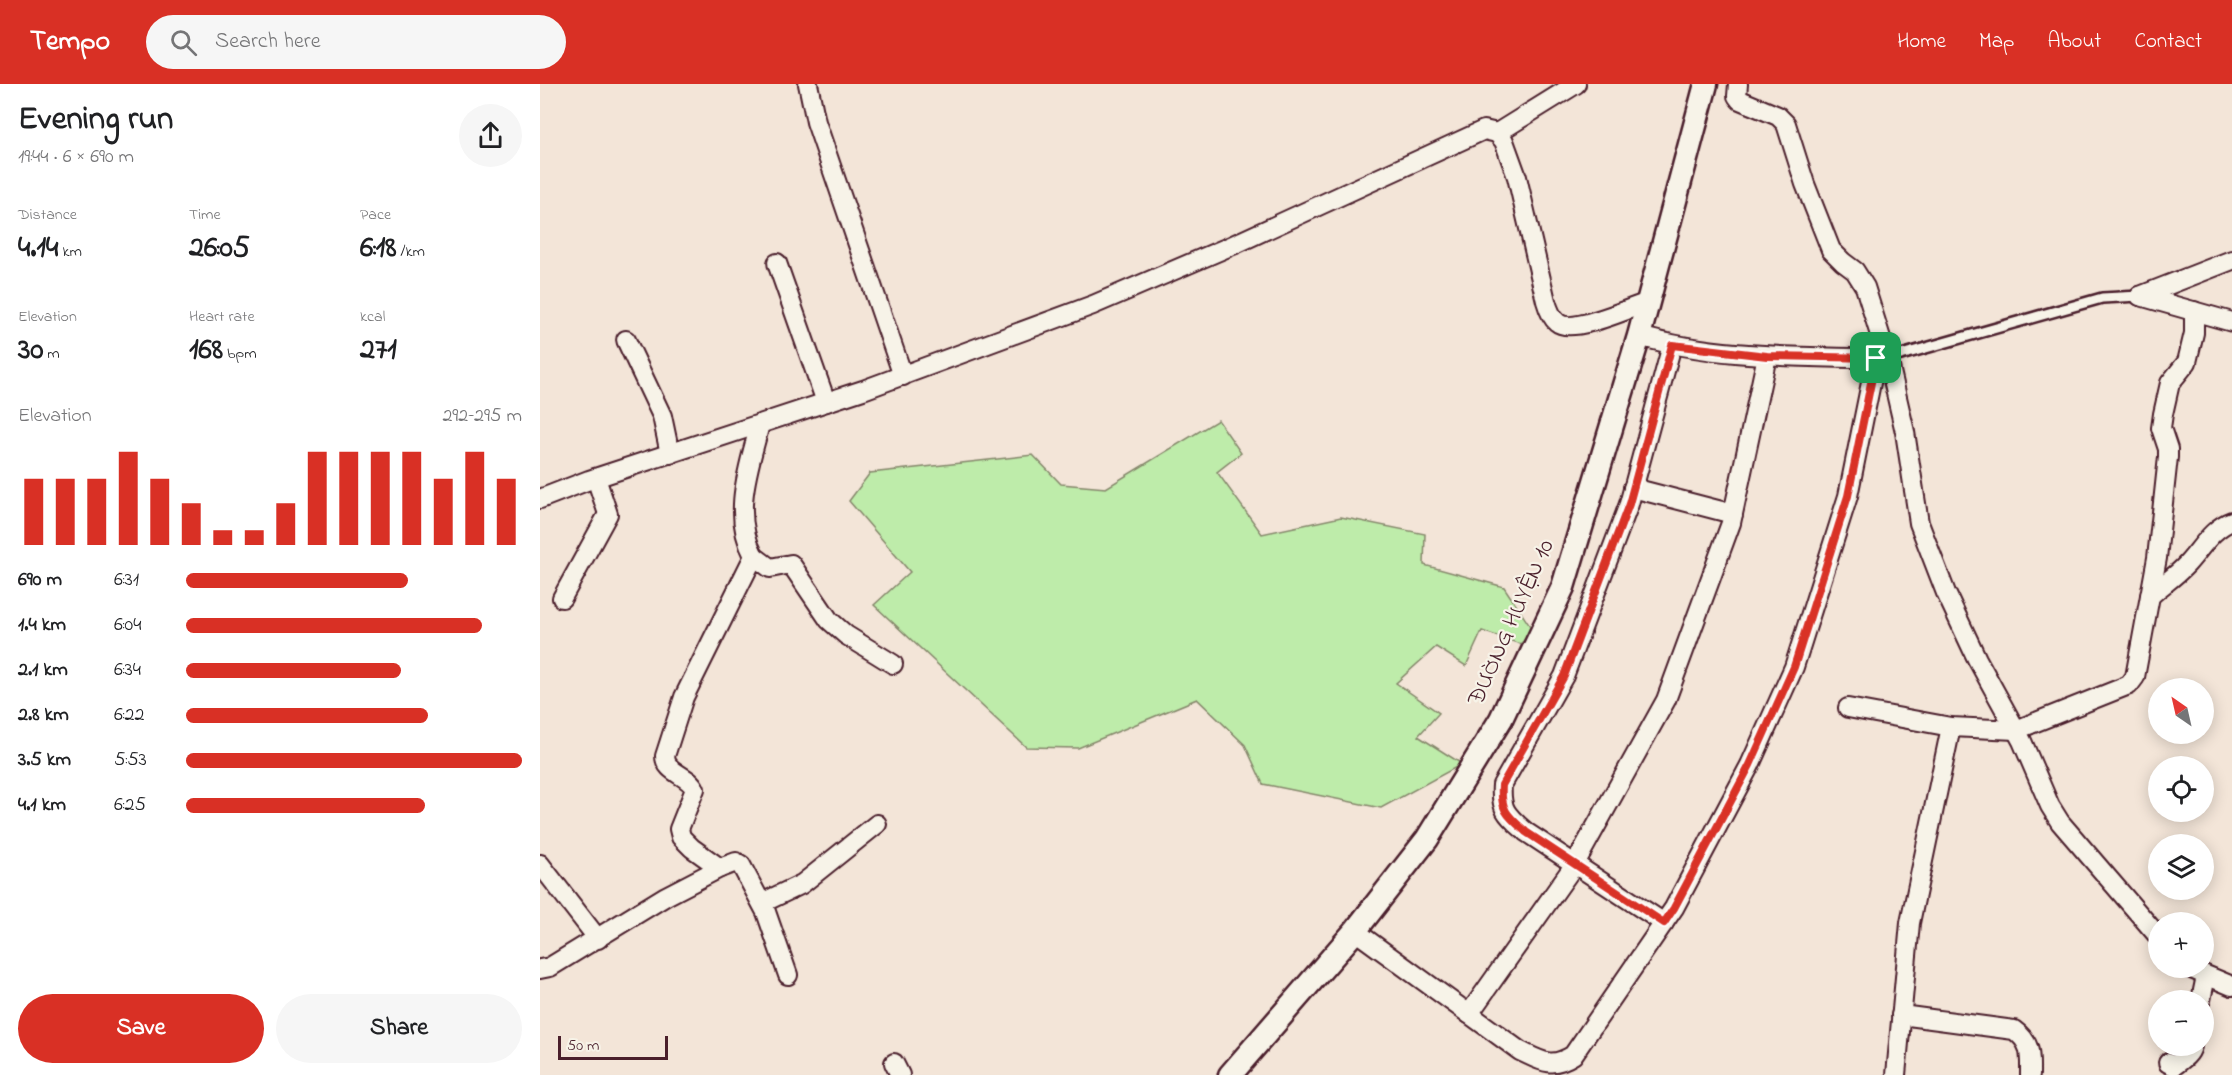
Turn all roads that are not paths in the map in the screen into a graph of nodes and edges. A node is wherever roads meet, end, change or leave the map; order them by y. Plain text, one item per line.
1 (808, 84) edge
2 (1576, 84) edge
3 (1706, 84) edge
4 (1738, 84) edge
5 (1497, 133) junction
6 (2232, 260) edge
7 (777, 263) dead end
8 (2140, 296) junction
9 (1648, 302) junction
10 (2194, 311) junction
11 (2232, 322) edge
12 (1639, 336) junction
13 (626, 340) dead end
14 (1672, 345) junction
15 (1767, 356) junction
16 (1882, 359) junction
17 (903, 376) junction
18 (826, 402) junction
19 (760, 424) junction
20 (670, 454) junction
21 (596, 478) junction
22 (1633, 488) junction
23 (540, 499) edge
24 (1733, 514) junction
25 (2232, 521) edge
26 (754, 556) junction
27 (2150, 596) junction
28 (562, 598) dead end
29 (893, 664) dead end
30 (1848, 708) dead end
31 (1951, 727) junction
32 (2016, 730) junction
33 (877, 824) dead end
34 (540, 864) edge
35 (1575, 864) junction
36 (720, 868) junction
37 (762, 903) junction
38 (1664, 923) junction
39 (2148, 924) edge
40 (1355, 931) junction
41 (598, 939) junction
42 (540, 969) edge
43 (788, 975) dead end
44 (2211, 978) edge
45 (2232, 986) edge
46 (1469, 1014) junction
47 (1901, 1015) junction
48 (2186, 1056) edge
49 (2168, 1063) dead end
50 (1230, 1075) edge
51 (1896, 1075) edge
52 (2030, 1075) edge

1 - 17 street
2 - 5 street
3 - 9 street, ĐƯỜNG HUYỆN 10
4 - 16 street
5 - 9 street
5 - 17 street
6 - 8 street
7 - 18 street
8 - 10 street
8 - 16 lane
9 - 12 street, ĐƯỜNG HUYỆN 10
10 - 11 street
10 - 27 street
12 - 14 street
12 - 40 street, ĐƯỜNG HUYỆN 10
13 - 20 street
14 - 15 street
14 - 22 street
15 - 16 street
15 - 24 street
16 - 32 street
16 - 38 street
17 - 18 street
18 - 19 street
19 - 20 street
19 - 26 street
20 - 21 street
21 - 23 street
21 - 28 street
22 - 24 street
22 - 35 street
24 - 35 street
25 - 27 street
26 - 29 street
26 - 36 street
27 - 32 street
30 - 31 street
31 - 32 street
31 - 47 street
32 - 39 street
33 - 37 street
34 - 41 street
35 - 38 street
35 - 46 street
36 - 37 street
36 - 41 street
37 - 43 street
38 - 46 street
40 - 46 street
40 - 50 street, ĐƯỜNG HUYỆN 10
41 - 42 street
44 - 45 street
47 - 51 street
47 - 52 street
48 - 49 street

